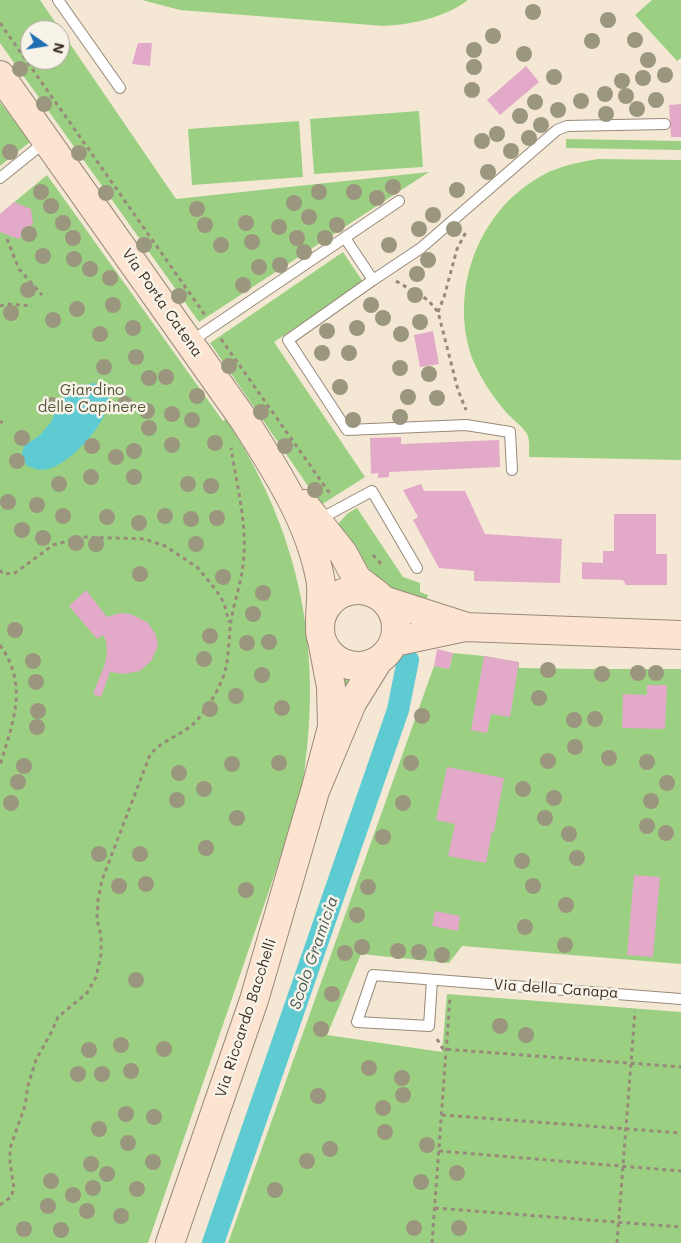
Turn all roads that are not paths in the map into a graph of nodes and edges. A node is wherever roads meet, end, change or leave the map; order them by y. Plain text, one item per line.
1 (58, 0) edge
2 (0, 75) edge
3 (120, 88) dead end
4 (665, 124) dead end
5 (47, 141) junction
6 (0, 178) edge
7 (399, 201) dead end
8 (345, 238) junction
9 (373, 280) junction
10 (190, 342) junction
11 (274, 468) junction
12 (512, 470) dead end
13 (317, 520) junction
14 (417, 568) dead end
15 (382, 598) junction
16 (465, 627) junction
17 (321, 633) junction
18 (681, 635) edge
19 (386, 652) junction
20 (315, 791) junction
21 (432, 980) junction
22 (681, 999) edge
23 (170, 1243) edge

1 - 3 lane
2 - 5 main road, Via Porta Catena
4 - 9 lane
5 - 6 lane
5 - 10 main road, Via Porta Catena
7 - 8 lane
8 - 9 lane
8 - 10 lane
9 - 12 lane
10 - 11 main road, Via Porta Catena
11 - 13 main road, Via Porta Catena
11 - 17 main road, Via Porta Catena
13 - 14 lane
13 - 15 main road, Via Porta Catena
15 - 16 main road
15 - 17 main road
15 - 19 main road
16 - 18 main road
16 - 19 main road
17 - 19 main road
17 - 20 main road, Via Riccardo Bacchelli
19 - 20 main road, Via Riccardo Bacchelli
20 - 23 main road, Via Riccardo Bacchelli
21 - 21 lane, Via della Canapa
21 - 22 lane, Via della Canapa

